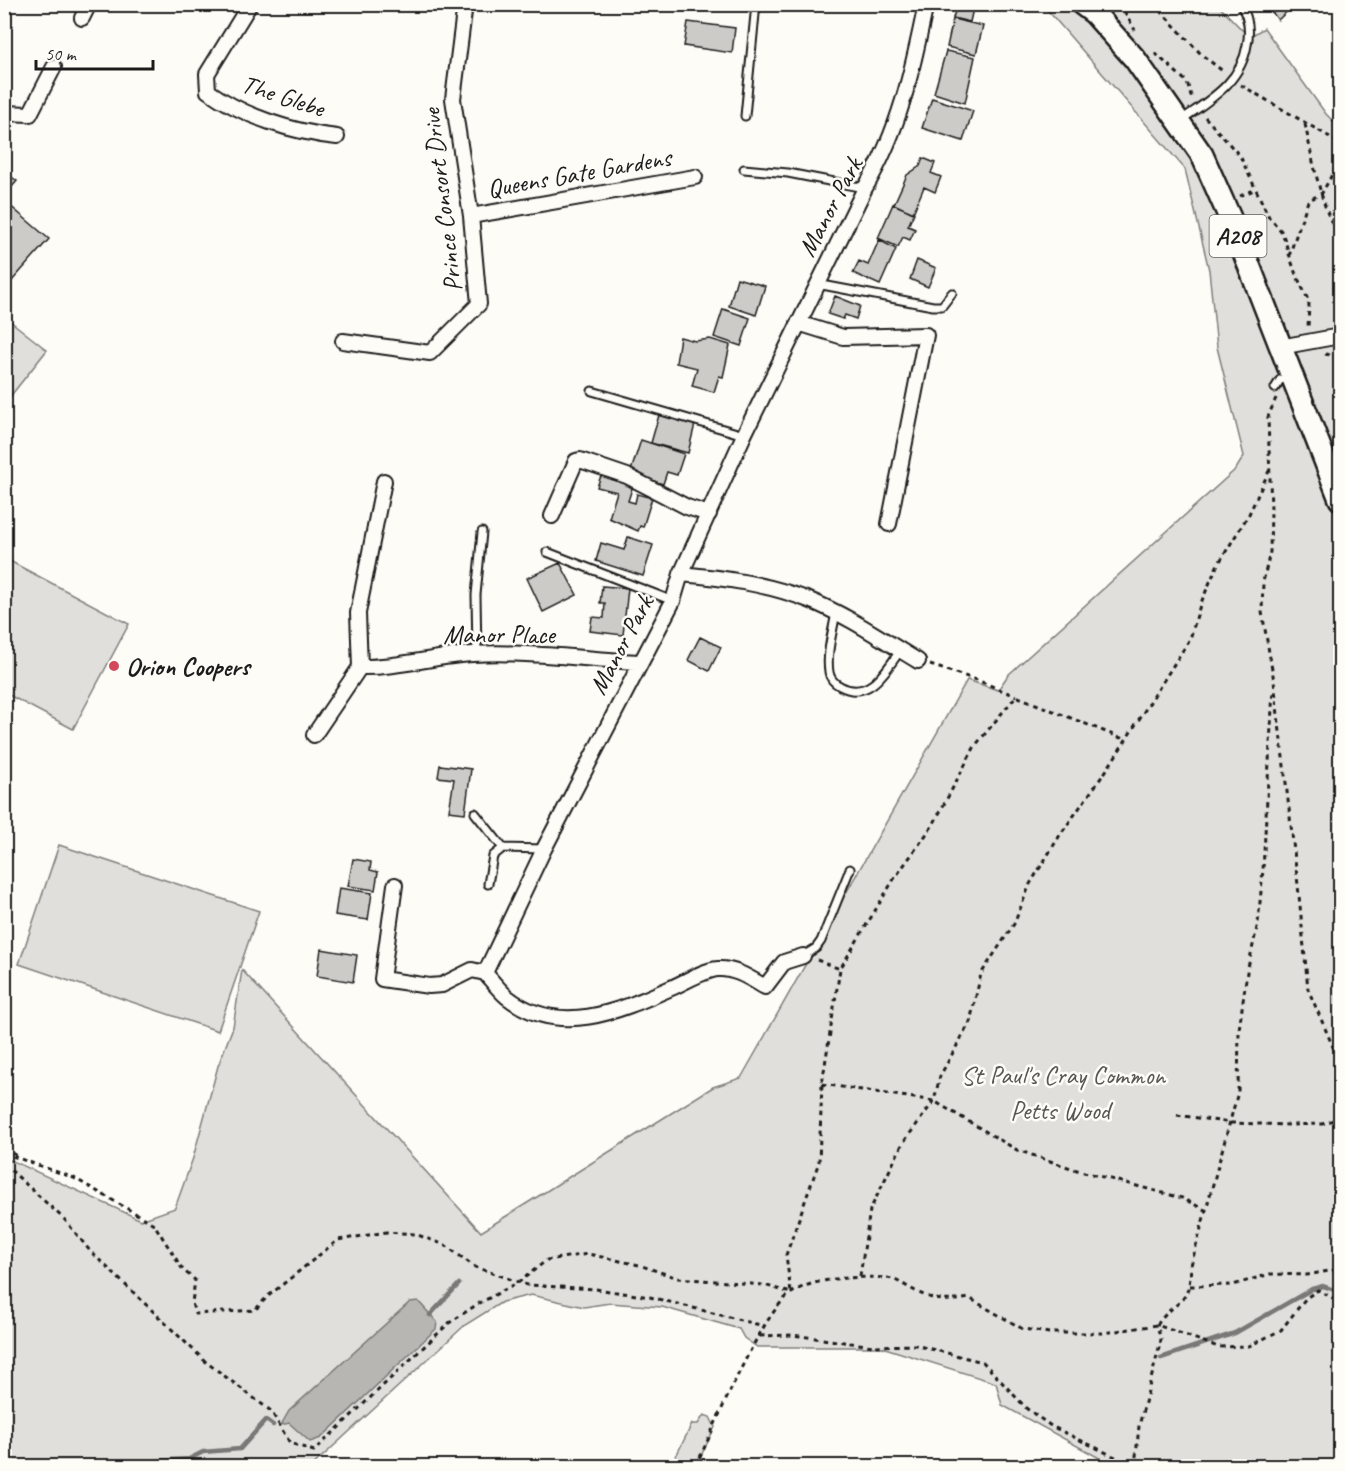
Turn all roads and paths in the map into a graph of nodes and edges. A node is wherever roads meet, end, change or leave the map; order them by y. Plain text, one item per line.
1 (88, 4) edge
2 (250, 4) edge
3 (465, 4) edge
4 (756, 4) edge
5 (926, 4) edge
6 (1082, 4) edge
7 (1120, 4) edge
8 (1154, 4) edge
9 (1240, 4) edge
10 (82, 18) dead end
11 (1137, 32) dead end
12 (1151, 49) dead end
13 (54, 67) dead end
14 (1233, 80) junction
15 (1198, 108) junction
16 (4, 113) edge
17 (745, 116) dead end
18 (1180, 121) junction
19 (1305, 123) junction
20 (337, 137) dead end
21 (1341, 143) edge
22 (1341, 160) edge
23 (744, 169) dead end
24 (695, 177) dead end
25 (865, 188) junction
26 (1322, 193) junction
27 (471, 216) junction
28 (1341, 236) edge
29 (1287, 250) junction
30 (1292, 250) junction
31 (1289, 257) junction
32 (817, 284) junction
33 (952, 293) dead end
34 (798, 323) junction
35 (1341, 336) edge
36 (343, 341) dead end
37 (1290, 345) junction
38 (1283, 381) junction
39 (592, 391) dead end
40 (744, 435) junction
41 (1269, 471) junction
42 (384, 480) dead end
43 (1341, 499) edge
44 (709, 514) junction
45 (552, 516) dead end
46 (889, 524) dead end
47 (482, 532) dead end
48 (547, 552) dead end
49 (681, 574) junction
50 (673, 601) junction
51 (836, 612) junction
52 (900, 651) junction
53 (477, 654) junction
54 (639, 662) junction
55 (918, 662) joint
56 (360, 667) junction
57 (1274, 681) junction
58 (1016, 696) junction
59 (314, 735) dead end
60 (1126, 740) junction
61 (475, 813) dead end
62 (503, 848) junction
63 (544, 849) junction
64 (850, 869) dead end
65 (488, 884) dead end
66 (395, 885) dead end
67 (803, 956) junction
68 (840, 969) junction
69 (485, 974) junction
70 (1341, 1063) edge
71 (822, 1084) junction
72 (934, 1101) junction
73 (1177, 1115) dead end
74 (1341, 1118) edge
75 (1232, 1123) junction
76 (4, 1152) edge
77 (4, 1164) edge
78 (1205, 1210) junction
79 (1341, 1272) edge
80 (860, 1276) junction
81 (519, 1282) junction
82 (1190, 1286) junction
83 (791, 1293) junction
84 (1341, 1302) edge
85 (1157, 1325) junction
86 (764, 1326) junction
87 (759, 1336) junction
88 (696, 1467) edge
89 (1134, 1467) edge

1 - 10 street
2 - 20 street, The Glebe
3 - 27 street, Prince Consort Drive
4 - 17 lane
5 - 25 street, Manor Park
6 - 18 main road, A208
7 - 11 path
8 - 14 path
9 - 14 lane
12 - 15 path
13 - 16 street
14 - 15 lane
14 - 19 path
15 - 18 lane
15 - 29 path
18 - 37 main road, A208
19 - 21 path
19 - 26 path
22 - 26 path
23 - 25 lane
24 - 27 street, Queens Gate Gardens
25 - 32 street, Manor Park
26 - 28 path
26 - 30 path
27 - 36 street, Prince Consort Drive
29 - 30 path
29 - 31 path
30 - 31 path
31 - 37 path
32 - 33 lane
32 - 34 street, Manor Park
34 - 40 street, Manor Park
34 - 46 street
35 - 37 street
37 - 38 main road, A208
38 - 41 path
38 - 43 main road, A208
39 - 40 lane
40 - 44 street, Manor Park
41 - 57 path
41 - 60 path
42 - 56 street
44 - 45 street
44 - 49 street, Manor Park
47 - 53 lane
48 - 50 lane
49 - 50 street, Manor Park
49 - 51 street
50 - 54 street, Manor Park
51 - 52 street
51 - 52 lane
52 - 55 street
53 - 54 street, Manor Place
53 - 56 street, Manor Place
54 - 63 street, Manor Park
55 - 58 path
56 - 59 street
57 - 70 path
57 - 75 path
58 - 60 path
58 - 68 path
60 - 72 path
61 - 62 lane
62 - 63 lane
62 - 65 lane
63 - 69 street, Manor Park
64 - 67 lane
66 - 69 street
67 - 68 path
67 - 69 street
68 - 71 path
71 - 72 path
71 - 83 path
72 - 78 path
72 - 80 path
73 - 75 path
74 - 75 path
75 - 78 path
76 - 81 path
77 - 81 path
78 - 82 path
79 - 82 path
80 - 83 path
80 - 85 path
81 - 83 path
81 - 86 path
82 - 85 path
83 - 86 path
84 - 85 path
85 - 89 path
86 - 87 path
87 - 88 path
87 - 89 path

